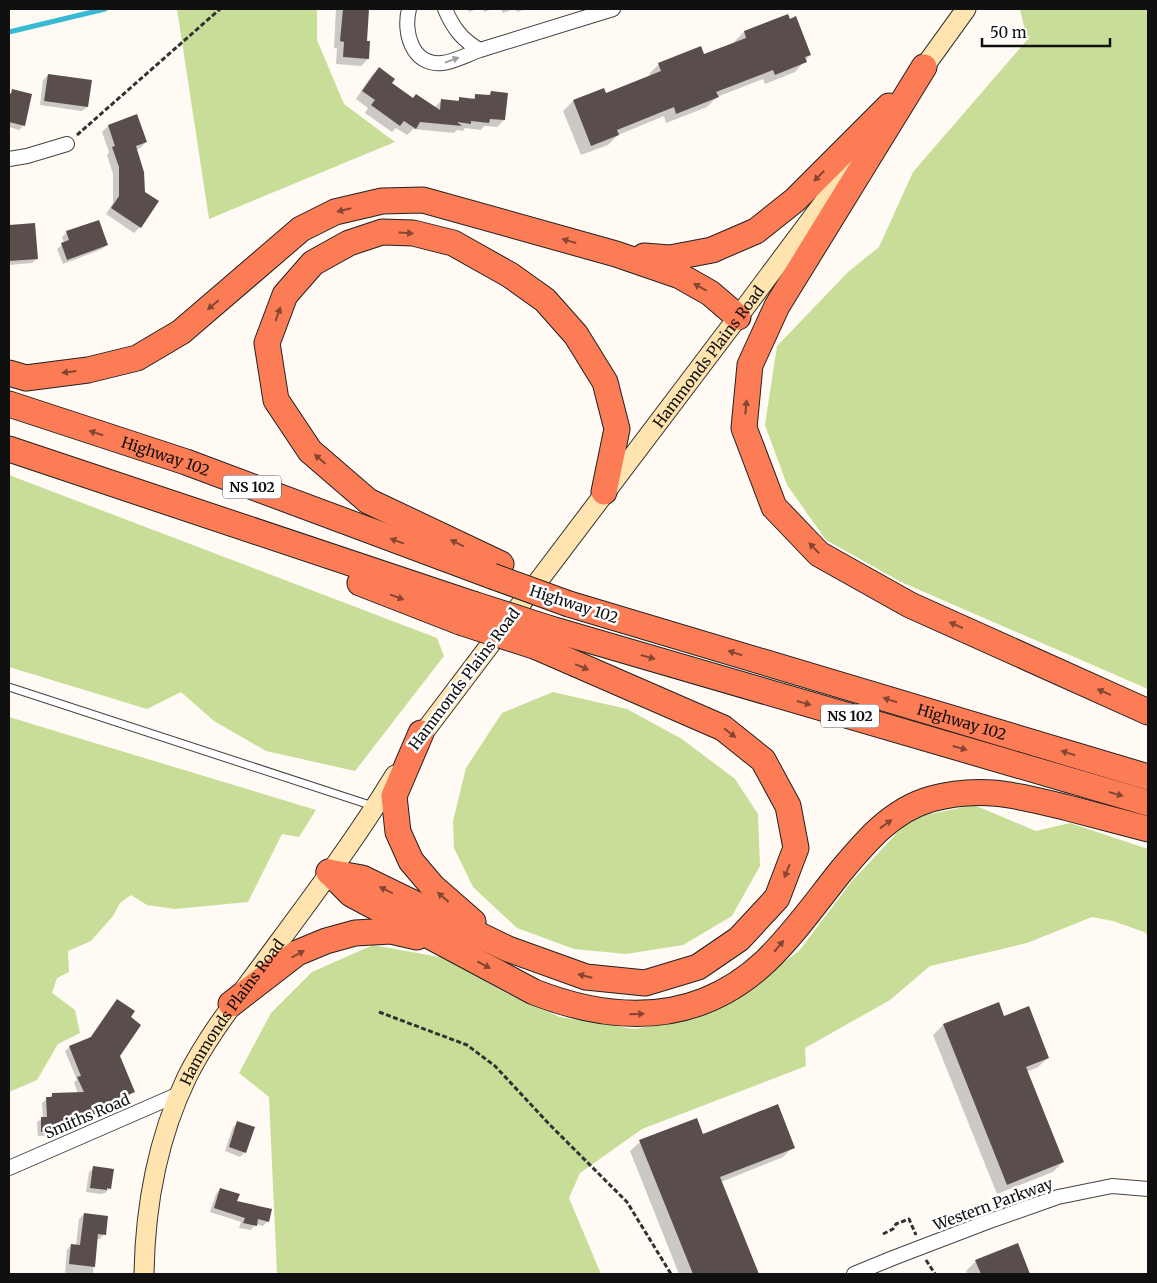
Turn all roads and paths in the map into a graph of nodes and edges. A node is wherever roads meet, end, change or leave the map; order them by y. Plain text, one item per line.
1 (220, 9) edge
2 (408, 9) edge
3 (445, 9) edge
4 (613, 9) edge
5 (966, 9) edge
6 (480, 50) junction
7 (919, 73) junction
8 (67, 144) joint
9 (9, 159) edge
10 (616, 254) junction
11 (738, 317) junction
12 (9, 373) edge
13 (9, 404) edge
14 (9, 449) edge
15 (604, 492) junction
16 (497, 570) junction
17 (544, 638) junction
18 (9, 687) edge
19 (1148, 712) edge
20 (421, 733) junction
21 (1148, 777) edge
22 (1148, 804) edge
23 (376, 807) junction
24 (1148, 829) edge
25 (329, 872) junction
26 (442, 942) junction
27 (508, 950) junction
28 (231, 1004) junction
29 (379, 1012) dead end
30 (179, 1094) junction
31 (9, 1168) edge
32 (1148, 1189) edge
33 (883, 1234) dead end
34 (916, 1235) dead end
35 (923, 1254) dead end
36 (144, 1274) edge
37 (671, 1274) edge
38 (854, 1274) edge
39 (935, 1274) edge

1 - 8 path
2 -> 6 street
3 - 6 street
4 - 6 street
5 - 7 main road, Hammonds Plains Road
7 -> 10 highway
7 - 11 main road, Hammonds Plains Road
19 -> 7 highway
8 - 9 street
11 -> 10 highway
10 -> 12 highway
11 - 15 main road, Hammonds Plains Road
16 -> 13 highway, Highway 102 / NS 102
14 -> 17 highway, Highway 102 / NS 102, bridge
16 -> 15 highway
15 - 20 main road, Hammonds Plains Road
21 -> 16 highway, Highway 102 / NS 102, bridge
17 -> 22 highway, Highway 102 / NS 102
17 -> 27 highway
18 - 23 lane
20 - 23 main road, Hammonds Plains Road
27 -> 20 highway
23 - 25 main road, Hammonds Plains Road
26 -> 24 highway
25 - 26 highway
27 -> 25 highway
25 - 28 main road, Hammonds Plains Road
28 -> 26 highway
28 - 30 main road, Hammonds Plains Road
29 - 37 path
30 - 31 street, Smiths Road
30 - 36 main road, Hammonds Plains Road
32 - 38 street, Western Parkway
33 - 34 path
35 - 39 path

